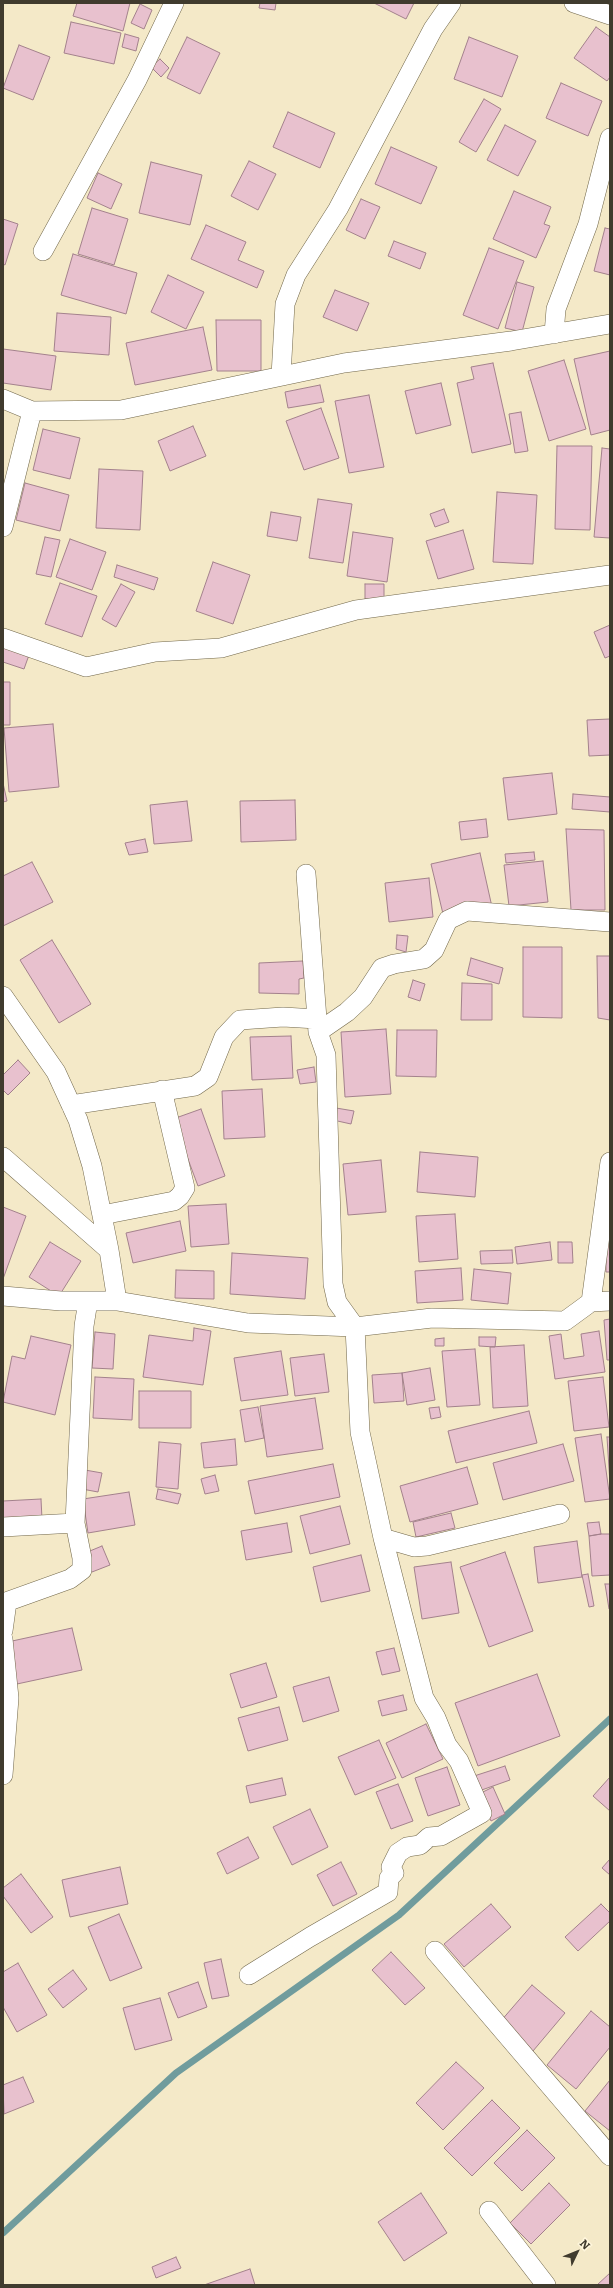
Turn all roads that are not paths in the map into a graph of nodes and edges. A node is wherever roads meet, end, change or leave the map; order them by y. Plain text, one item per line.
1 (174, 3) edge
2 (452, 3) edge
3 (574, 3) edge
4 (610, 15) edge
5 (610, 138) edge
6 (42, 251) dead end
7 (610, 324) edge
8 (554, 334) junction
9 (281, 376) junction
10 (3, 399) edge
11 (32, 411) junction
12 (3, 527) edge
13 (610, 575) edge
14 (3, 638) edge
15 (306, 874) dead end
16 (610, 922) edge
17 (3, 996) edge
18 (317, 1025) junction
19 (162, 1090) junction
20 (71, 1104) junction
21 (3, 1157) edge
22 (610, 1162) edge
23 (102, 1214) junction
24 (109, 1250) junction
25 (3, 1296) edge
26 (117, 1300) junction
27 (88, 1301) junction
28 (610, 1301) edge
29 (591, 1302) junction
30 (355, 1327) junction
31 (560, 1514) dead end
32 (75, 1523) junction
33 (3, 1527) edge
34 (383, 1538) junction
35 (5, 1603) edge
36 (3, 1631) edge
37 (3, 1639) edge
38 (3, 1775) edge
39 (435, 1951) dead end
40 (249, 1975) dead end
41 (610, 2156) edge
42 (489, 2211) dead end
43 (546, 2285) edge

1 - 6 street
2 - 9 street
3 - 4 street
5 - 8 street
7 - 8 street
8 - 9 street
9 - 11 street
10 - 11 street
11 - 12 street
13 - 14 street
15 - 18 street
16 - 18 street
17 - 20 street
18 - 19 street
18 - 30 street
19 - 20 street
19 - 23 street
20 - 23 street
21 - 24 street
22 - 29 street
23 - 24 street
24 - 26 street
25 - 27 street
26 - 27 street
26 - 30 street
27 - 32 street
28 - 29 street
29 - 30 street
30 - 34 street
31 - 34 street
32 - 33 street
32 - 35 street
34 - 40 street
35 - 36 street
37 - 38 street
39 - 41 street
42 - 43 street

